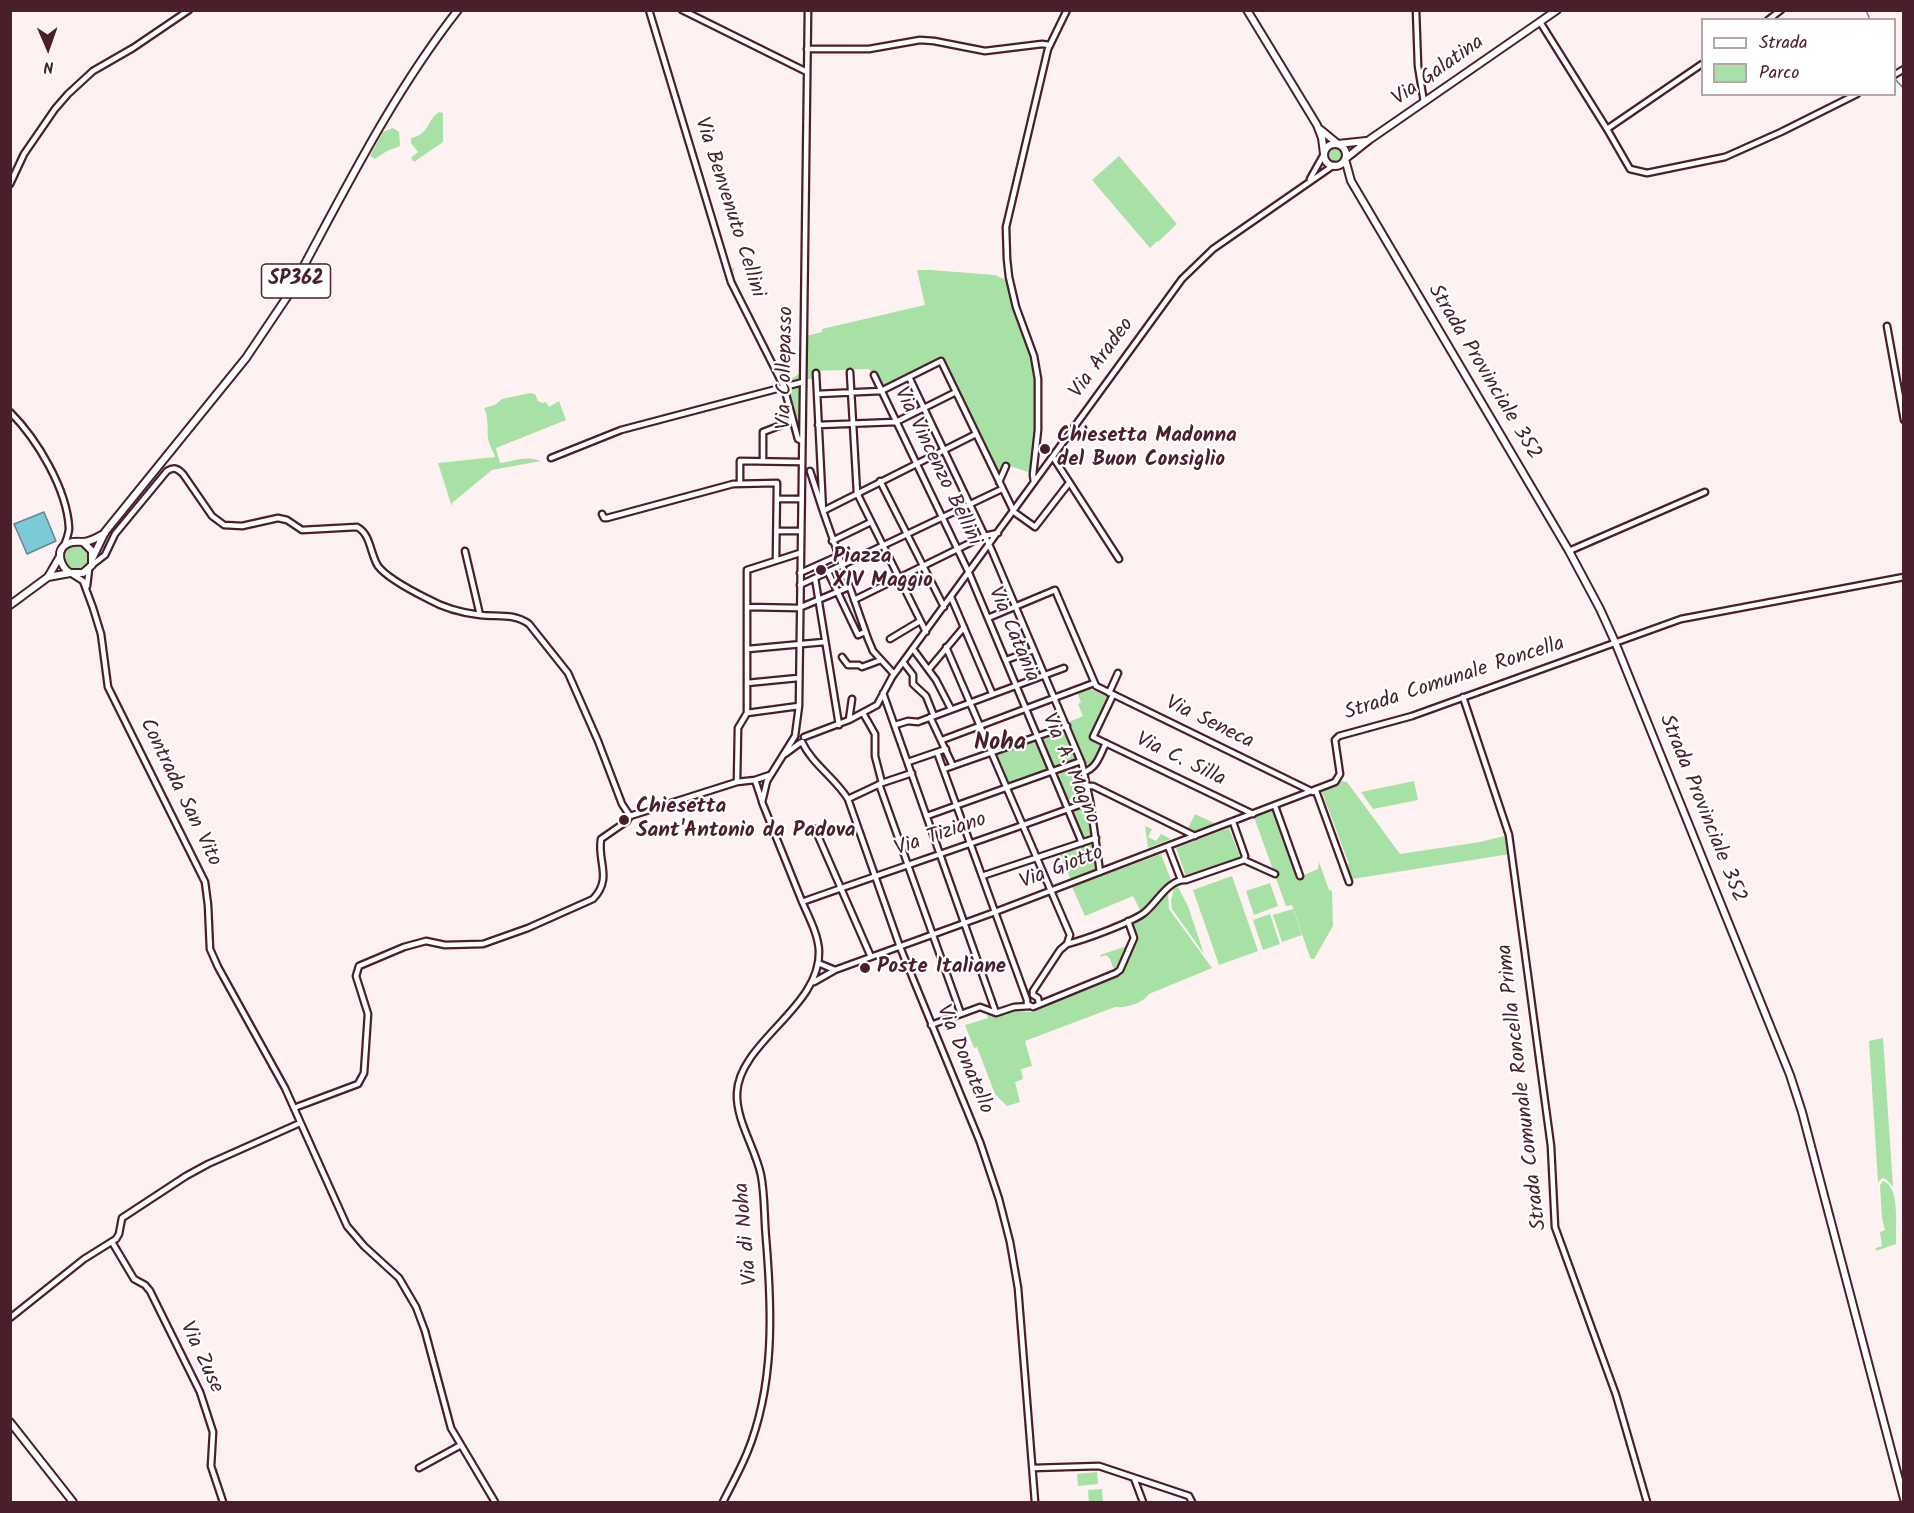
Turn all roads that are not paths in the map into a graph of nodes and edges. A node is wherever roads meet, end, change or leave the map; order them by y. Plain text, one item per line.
1 (189, 10) edge
2 (458, 10) edge
3 (649, 10) edge
4 (682, 10) edge
5 (808, 10) edge
6 (1067, 10) edge
7 (1248, 10) edge
8 (1416, 10) edge
9 (1557, 10) edge
10 (1540, 22) junction
11 (1049, 45) junction
12 (807, 49) junction
13 (1701, 65) edge
14 (807, 72) junction
15 (1853, 96) edge
16 (1424, 102) junction
17 (1317, 125) junction
18 (1607, 129) junction
19 (1369, 140) junction
20 (1338, 144) junction
21 (1324, 154) junction
22 (1345, 159) junction
23 (1334, 165) junction
24 (1351, 181) junction
25 (1306, 183) junction
26 (10, 184) edge
27 (1887, 326) dead end
28 (850, 372) dead end
29 (816, 373) dead end
30 (874, 375) dead end
31 (909, 377) junction
32 (803, 382) junction
33 (784, 387) junction
34 (881, 391) junction
35 (851, 392) junction
36 (956, 392) junction
37 (817, 394) junction
38 (923, 408) junction
39 (10, 412) edge
40 (1904, 420) edge
41 (792, 421) junction
42 (896, 422) junction
43 (852, 424) junction
44 (818, 425) junction
45 (976, 434) junction
46 (802, 441) junction
47 (944, 450) junction
48 (1053, 457) junction
49 (551, 458) dead end
50 (763, 461) junction
51 (801, 462) junction
52 (916, 463) junction
53 (1006, 466) dead end
54 (801, 471) junction
55 (810, 471) junction
56 (820, 471) junction
57 (880, 481) junction
58 (999, 482) junction
59 (1034, 482) junction
60 (740, 483) junction
61 (1069, 483) junction
62 (1002, 489) junction
63 (1705, 492) dead end
64 (856, 494) junction
65 (777, 499) junction
66 (801, 499) junction
67 (969, 503) junction
68 (823, 510) junction
69 (1014, 512) junction
70 (602, 514) dead end
71 (941, 516) junction
72 (871, 522) junction
73 (69, 530) junction
74 (777, 531) junction
75 (800, 531) junction
76 (105, 532) junction
77 (998, 533) junction
78 (907, 534) junction
79 (984, 536) junction
80 (832, 541) junction
81 (83, 542) junction
82 (882, 545) junction
83 (64, 546) junction
84 (988, 546) junction
85 (957, 549) junction
86 (465, 551) dead end
87 (1569, 551) junction
88 (800, 553) junction
89 (838, 556) junction
90 (60, 558) junction
91 (1119, 559) dead end
92 (776, 560) junction
93 (91, 564) junction
94 (842, 566) junction
95 (923, 566) junction
96 (828, 572) junction
97 (70, 573) junction
98 (800, 573) junction
99 (969, 573) junction
100 (48, 577) junction
101 (1904, 577) edge
102 (815, 578) junction
103 (899, 578) junction
104 (800, 585) junction
105 (87, 586) junction
106 (849, 587) junction
107 (838, 592) junction
108 (951, 597) junction
109 (819, 600) junction
110 (854, 600) junction
111 (10, 605) edge
112 (748, 607) junction
113 (944, 607) junction
114 (1016, 607) junction
115 (800, 608) junction
116 (480, 615) junction
117 (988, 618) junction
118 (920, 621) junction
119 (964, 627) junction
120 (865, 632) junction
121 (926, 632) junction
122 (890, 639) dead end
123 (824, 642) junction
124 (1615, 642) junction
125 (799, 645) junction
126 (946, 647) junction
127 (748, 649) junction
128 (913, 649) junction
129 (1034, 650) junction
130 (842, 657) dead end
131 (881, 660) junction
132 (1006, 660) junction
133 (903, 662) junction
134 (1064, 668) dead end
135 (929, 669) junction
136 (1119, 673) dead end
137 (894, 674) junction
138 (1045, 675) junction
139 (798, 678) junction
140 (747, 683) junction
141 (1094, 683) junction
142 (1016, 685) junction
143 (882, 691) junction
144 (992, 693) junction
145 (1111, 694) junction
146 (1463, 697) junction
147 (1055, 698) junction
148 (852, 699) dead end
149 (969, 702) junction
150 (799, 706) junction
151 (951, 709) junction
152 (1025, 709) junction
153 (747, 713) junction
154 (863, 713) junction
155 (932, 716) junction
156 (849, 720) junction
157 (838, 725) junction
158 (895, 725) junction
159 (980, 725) junction
160 (1067, 726) junction
161 (1038, 737) junction
162 (801, 738) junction
163 (942, 740) junction
164 (1106, 743) junction
165 (946, 749) junction
166 (937, 752) junction
167 (993, 754) junction
168 (783, 756) junction
169 (1081, 761) junction
170 (908, 762) junction
171 (953, 766) junction
172 (944, 769) junction
173 (1052, 772) junction
174 (1084, 772) junction
175 (912, 773) junction
176 (770, 775) junction
177 (755, 780) junction
178 (737, 782) junction
179 (880, 784) junction
180 (1087, 786) junction
181 (1008, 788) junction
182 (1314, 791) junction
183 (848, 799) junction
184 (1090, 801) junction
185 (762, 802) junction
186 (957, 806) junction
187 (1275, 806) junction
188 (1068, 809) junction
189 (1253, 814) junction
190 (630, 816) junction
191 (927, 816) junction
192 (1233, 822) junction
193 (1024, 826) junction
194 (815, 829) dead end
195 (1195, 836) junction
196 (1096, 838) junction
197 (970, 842) junction
198 (1082, 843) junction
199 (1168, 846) junction
200 (940, 854) junction
201 (1038, 859) junction
202 (1245, 860) junction
203 (908, 864) junction
204 (1100, 872) junction
205 (1275, 874) dead end
206 (875, 876) junction
207 (982, 876) junction
208 (1300, 876) dead end
209 (1181, 880) junction
210 (1348, 882) dead end
211 (840, 888) junction
212 (1052, 890) junction
213 (802, 902) junction
214 (995, 912) junction
215 (1128, 921) junction
216 (965, 923) junction
217 (933, 935) junction
218 (1067, 944) junction
219 (900, 947) junction
220 (871, 957) junction
221 (818, 963) junction
222 (835, 970) junction
223 (811, 984) junction
224 (1033, 995) junction
225 (1027, 1000) junction
226 (1039, 1004) junction
227 (1030, 1006) junction
228 (996, 1013) junction
229 (961, 1014) junction
230 (931, 1025) junction
231 (294, 1108) junction
232 (300, 1123) junction
233 (112, 1242) junction
234 (10, 1318) edge
235 (10, 1422) edge
236 (461, 1445) junction
237 (419, 1468) dead end
238 (1033, 1468) junction
239 (1134, 1478) junction
240 (1904, 1499) edge
241 (73, 1503) edge
242 (223, 1503) edge
243 (495, 1503) edge
244 (723, 1503) edge
245 (1035, 1503) edge
246 (1143, 1503) edge
247 (1192, 1503) edge
248 (1647, 1503) edge

1 - 26 street
2 - 76 main road, SP362
3 - 33 street, Via Benvenuto Cellini
4 - 14 street
5 - 12 street, Via Collepasso
6 - 11 street
7 - 17 main road
8 - 16 street
9 - 10 main road, Via Galatina
10 - 16 main road, Via Galatina
10 - 18 street
11 - 12 street
11 - 59 street
12 - 14 street, Via Collepasso
13 - 18 street
14 - 32 street, Via Collepasso
15 - 18 street
16 - 19 main road, Via Galatina
17 - 20 main road
17 - 21 main road
19 - 20 main road, Via Galatina
19 - 22 main road, Via Galatina
20 - 21 main road
20 - 22 main road
21 - 23 main road
21 - 25 street, Via Aradeo
22 - 23 main road
22 - 24 main road, Strada Provinciale 352
23 - 24 main road, Strada Provinciale 352
23 - 25 street, Via Aradeo
24 - 87 main road, Strada Provinciale 352
25 - 48 street, Via Aradeo
27 - 40 street
28 - 35 street
29 - 37 street
30 - 34 street, Via Vincenzo Bellini
31 - 34 street
31 - 36 street
31 - 38 street
32 - 33 street
32 - 46 street, Via Collepasso
33 - 41 street, Via Benvenuto Cellini
33 - 49 street
34 - 35 street
34 - 42 street, Via Vincenzo Bellini
35 - 37 street
35 - 43 street
36 - 38 street
36 - 45 street
37 - 44 street
38 - 42 street
38 - 47 street
39 - 73 street
41 - 46 street, Via Benvenuto Cellini
41 - 50 street
42 - 43 street
42 - 52 street, Via Vincenzo Bellini
43 - 44 street
43 - 64 street
44 - 56 street
45 - 47 street
45 - 58 street
46 - 51 street, Via Collepasso
47 - 52 street
47 - 67 street
48 - 59 street, Via Aradeo
48 - 61 street
50 - 51 street
50 - 60 street
51 - 54 street, Via Collepasso
52 - 57 street
52 - 71 street, Via Vincenzo Bellini
53 - 58 street
54 - 55 street
54 - 66 street, Via Collepasso
55 - 56 street
55 - 68 street
56 - 68 street
57 - 64 street
57 - 78 street
58 - 62 street
59 - 69 street, Via Aradeo
60 - 65 street
60 - 70 street
61 - 69 street
61 - 91 street
62 - 67 street
62 - 69 street
63 - 87 street
64 - 68 street
64 - 72 street
65 - 66 street
65 - 74 street
66 - 75 street, Via Collepasso
67 - 71 street
67 - 79 street
68 - 80 street
69 - 77 street, Via Aradeo
71 - 78 street
71 - 85 street, Via Vincenzo Bellini
72 - 80 street
72 - 82 street
73 - 81 street
73 - 83 street
74 - 75 street
74 - 92 street
75 - 88 street, Via Collepasso
76 - 81 main road, SP362
76 - 93 main road, SP362
77 - 79 street
77 - 84 street, Via Aradeo
78 - 82 street
78 - 95 street
79 - 84 street
79 - 85 street
80 - 89 street
81 - 83 main road, SP362
81 - 93 main road
82 - 94 street
82 - 103 street
83 - 90 main road
84 - 99 street, Via Aradeo
84 - 114 street
85 - 95 street
85 - 99 street, Via Vincenzo Bellini
86 - 116 street
87 - 124 main road, Strada Provinciale 352
88 - 92 street
88 - 98 street, Via Collepasso
89 - 94 street
89 - 98 street
90 - 97 main road
90 - 100 main road
92 - 112 street
93 - 97 main road
93 - 105 street
93 - 116 street
94 - 96 street
94 - 106 street
95 - 103 street
95 - 113 street
96 - 102 street
96 - 107 street
97 - 100 main road
97 - 105 street
98 - 104 street, Via Collepasso
99 - 108 street, Via Aradeo
99 - 117 street, Via Catania
100 - 111 main road
101 - 124 street, Strada Comunale Roncella
102 - 104 street
102 - 109 street
103 - 110 street
103 - 118 street
104 - 115 street, Via Collepasso
105 - 231 street, Contrada San Vito
106 - 107 street
106 - 110 street
107 - 109 street
107 - 120 street
108 - 113 street, Via Aradeo
108 - 119 street
109 - 115 street
109 - 123 street
110 - 120 street
112 - 115 street
112 - 127 street
113 - 121 street, Via Aradeo
114 - 117 street
114 - 129 street
114 - 141 street
115 - 125 street, Via Collepasso
116 - 190 street
117 - 132 street, Via Catania
118 - 121 street
118 - 122 street
119 - 126 street
119 - 144 street
120 - 131 street
121 - 128 street, Via Aradeo
123 - 125 street
123 - 157 street
124 - 146 street, Strada Comunale Roncella
124 - 240 main road, Strada Provinciale 352
125 - 127 street
125 - 139 street, Via Collepasso
126 - 135 street
126 - 149 street
127 - 140 street
128 - 133 street, Via Aradeo
128 - 135 street
129 - 132 street
129 - 138 street
130 - 131 street
131 - 137 street
132 - 142 street, Via Catania
133 - 137 street, Via Aradeo
133 - 155 street
134 - 138 street
135 - 151 street
136 - 145 street
137 - 143 street, Via Aradeo
138 - 142 street
138 - 147 street
139 - 140 street
139 - 150 street, Via Collepasso
140 - 153 street
141 - 145 street, Via Seneca
141 - 147 street
142 - 144 street
142 - 152 street, Via Catania
143 - 154 street, Via Aradeo
143 - 158 street
144 - 149 street
145 - 164 street, Via C. Silla
145 - 182 street, Via Seneca
146 - 182 street, Strada Comunale Roncella
146 - 248 street, Strada Comunale Roncella Prima
147 - 152 street
147 - 160 street
148 - 156 street
149 - 151 street
149 - 159 street
150 - 153 street
150 - 162 street, Via Collepasso
151 - 155 street
152 - 159 street
152 - 161 street, Via A. Magno
153 - 178 street
154 - 156 street
154 - 179 street
155 - 158 street
155 - 163 street
156 - 157 street
157 - 162 street
158 - 170 street
159 - 163 street
159 - 167 street
160 - 161 street
160 - 169 street
161 - 167 street
161 - 173 street, Via A. Magno
162 - 168 street, Via Collepasso
162 - 168 street
162 - 183 street, Via Donatello
163 - 165 street
164 - 174 street
164 - 189 street, Via C. Silla
165 - 166 street
165 - 171 street
166 - 170 street
166 - 172 street
167 - 171 street
167 - 181 street
168 - 176 street
169 - 173 street
169 - 174 street
170 - 175 street
171 - 172 street
172 - 186 street
173 - 181 street
173 - 188 street, Via A. Magno
174 - 180 street
175 - 179 street
175 - 191 street
176 - 177 street
176 - 185 street
177 - 178 street
177 - 185 street
178 - 190 street
179 - 183 street
179 - 203 street
180 - 184 street
180 - 195 street
181 - 186 street
181 - 193 street
182 - 187 street, Via Giotto
182 - 210 street
183 - 206 street, Via Donatello
184 - 188 street, Via Tiziano
184 - 196 street
185 - 213 street
186 - 191 street
186 - 197 street
187 - 189 street, Via Giotto
187 - 208 street
188 - 193 street, Via Tiziano
188 - 198 street, Via A. Magno
189 - 192 street, Via Giotto
190 - 231 street
191 - 200 street
192 - 195 street, Via Giotto
192 - 202 street
193 - 197 street, Via Tiziano
193 - 201 street
194 - 211 street
195 - 199 street, Via Giotto
196 - 198 street
196 - 204 street
197 - 200 street, Via Tiziano
197 - 207 street
198 - 201 street
199 - 204 street, Via Giotto
199 - 209 street
200 - 203 street, Via Tiziano
200 - 216 street
201 - 207 street
201 - 212 street
202 - 205 street
202 - 209 street
203 - 206 street, Via Tiziano
203 - 217 street
204 - 212 street, Via Giotto
206 - 211 street, Via Tiziano
206 - 219 street, Via Donatello
207 - 214 street
209 - 215 street
211 - 213 street, Via Tiziano
211 - 220 street
212 - 214 street, Via Giotto
212 - 218 street
213 - 221 street
214 - 216 street, Via Giotto
214 - 225 street
215 - 218 street
215 - 226 street
216 - 217 street, Via Giotto
216 - 228 street
217 - 219 street, Via Giotto
217 - 229 street
218 - 224 street
219 - 220 street, Via Giotto
219 - 230 street, Via Donatello
220 - 222 street, Via Giotto
221 - 222 street
221 - 223 street
222 - 223 street, Via Giotto
223 - 244 street, Via di Noha
224 - 225 street
224 - 226 street
225 - 227 street
226 - 227 street
227 - 228 street
228 - 229 street
229 - 230 street
230 - 238 street, Via Donatello
231 - 232 street, Contrada San Vito
232 - 233 street
232 - 236 street, Contrada San Vito
233 - 234 street
233 - 242 street, Via Zuse
235 - 241 main road
236 - 237 street
236 - 243 street, Contrada San Vito
238 - 239 street
238 - 245 street, Via Donatello
239 - 246 street
239 - 247 street

